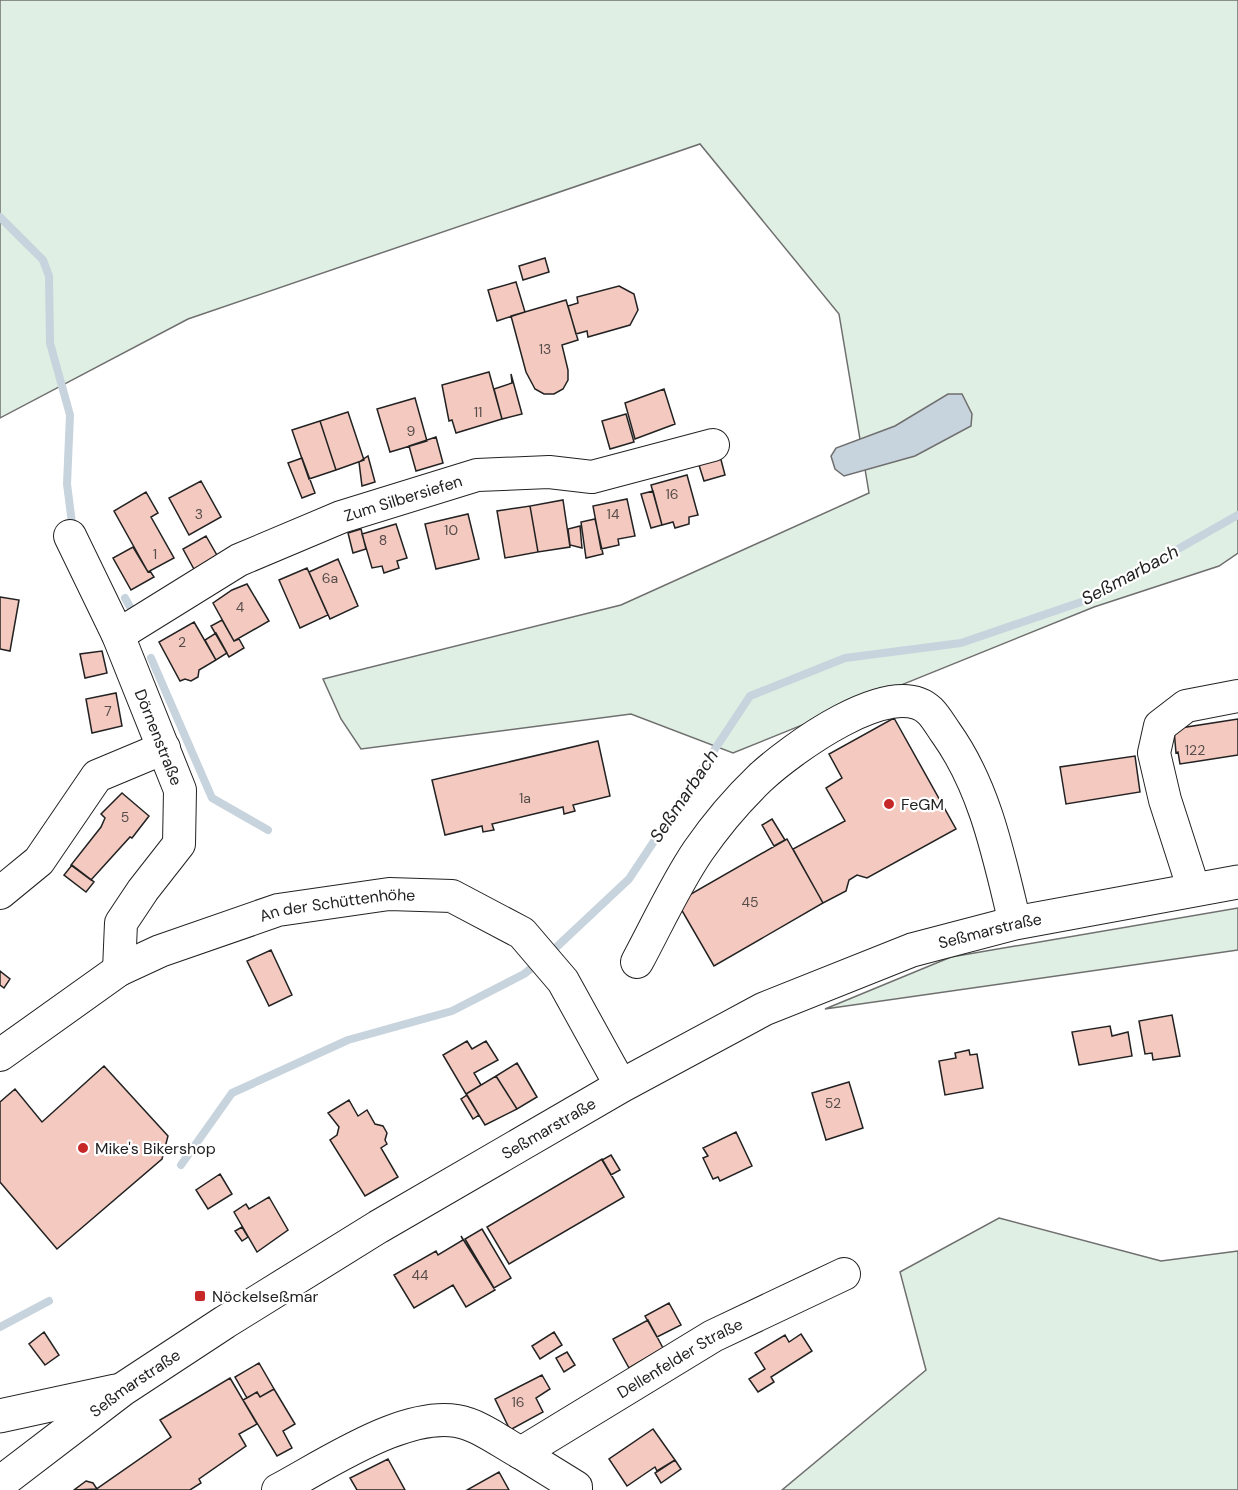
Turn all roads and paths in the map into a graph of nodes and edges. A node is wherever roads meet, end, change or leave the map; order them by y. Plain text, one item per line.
1 (713, 445) dead end
2 (70, 536) dead end
3 (118, 635) junction
4 (1238, 696) edge
5 (164, 748) junction
6 (1238, 882) edge
7 (1194, 890) junction
8 (0, 893) edge
9 (1015, 923) junction
10 (637, 962) dead end
11 (119, 970) junction
12 (0, 1055) edge
13 (621, 1086) junction
14 (844, 1274) dead end
15 (123, 1389) junction
16 (0, 1416) edge
17 (520, 1453) junction
18 (0, 1483) edge
19 (278, 1490) edge
20 (576, 1490) edge

1 - 3 street, Zum Silbersiefen
2 - 3 street, Dörnenstraße
3 - 5 street, Dörnenstraße
4 - 7 street
5 - 8 street
5 - 11 street, Dörnenstraße
6 - 7 main road, Seßmarstraße
7 - 9 main road, Seßmarstraße
9 - 10 street
9 - 13 main road, Seßmarstraße
11 - 12 street, An der Schüttenhöhe
11 - 13 street, An der Schüttenhöhe
13 - 15 main road, Seßmarstraße
14 - 17 street, Dellenfelder Straße
15 - 16 main road
15 - 18 main road, Seßmarstraße
17 - 19 street
17 - 20 street

